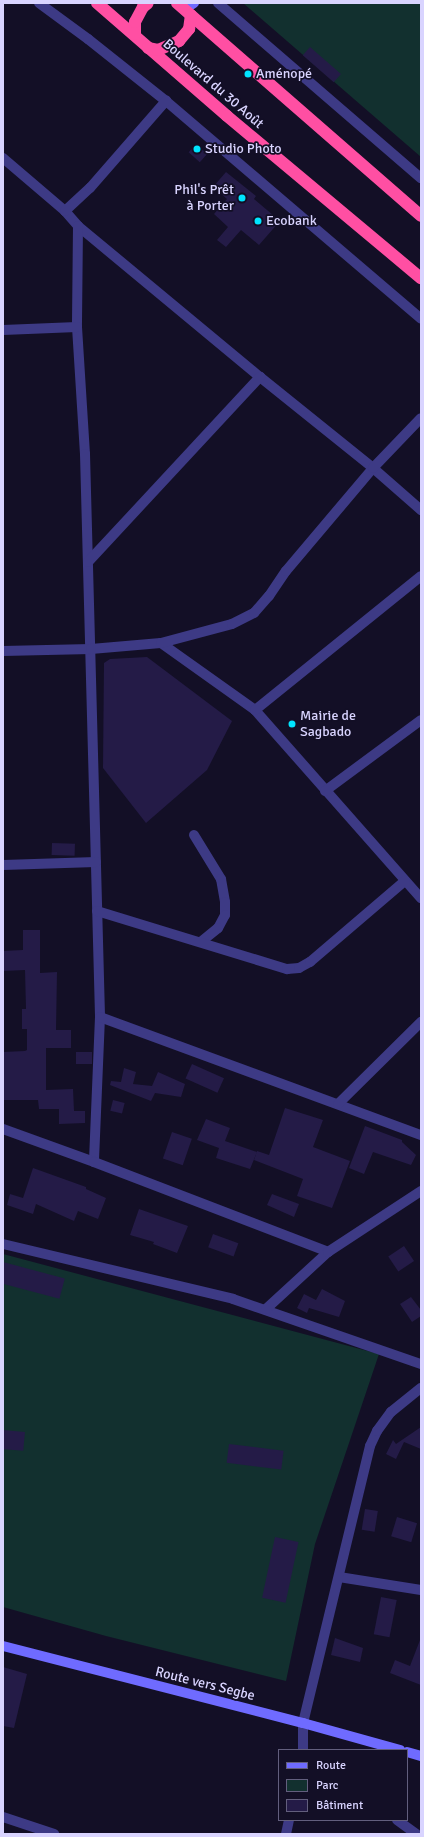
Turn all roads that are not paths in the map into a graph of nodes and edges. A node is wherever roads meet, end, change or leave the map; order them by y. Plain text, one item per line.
1 (39, 3) edge
2 (97, 3) edge
3 (148, 3) edge
4 (218, 3) edge
5 (187, 8) edge
6 (134, 34) junction
7 (148, 48) junction
8 (166, 101) junction
9 (3, 158) edge
10 (421, 178) edge
11 (65, 211) junction
12 (421, 216) edge
13 (78, 226) junction
14 (421, 278) edge
15 (421, 319) edge
16 (77, 327) junction
17 (3, 330) edge
18 (260, 377) junction
19 (421, 418) edge
20 (373, 468) junction
21 (421, 510) edge
22 (88, 562) junction
23 (421, 576) edge
24 (161, 643) junction
25 (91, 649) junction
26 (3, 651) edge
27 (255, 710) junction
28 (421, 720) edge
29 (325, 791) junction
30 (194, 835) dead end
31 (96, 862) junction
32 (3, 865) edge
33 (405, 881) junction
34 (421, 898) edge
35 (97, 911) junction
36 (201, 942) junction
37 (100, 1017) junction
38 (421, 1022) edge
39 (338, 1104) junction
40 (3, 1129) edge
41 (421, 1135) edge
42 (94, 1162) junction
43 (421, 1191) edge
44 (3, 1244) edge
45 (328, 1252) junction
46 (266, 1309) junction
47 (421, 1364) edge
48 (421, 1388) edge
49 (339, 1577) junction
50 (421, 1590) edge
51 (3, 1646) edge
52 (303, 1723) junction
53 (305, 1749) edge
54 (396, 1749) edge
55 (408, 1752) edge
56 (421, 1756) edge
57 (3, 1817) edge
58 (289, 1821) edge
59 (398, 1821) edge
60 (54, 1834) edge
61 (286, 1834) edge
62 (416, 1834) edge

1 - 8 street
2 - 6 highway, Boulevard du 30 Août
3 - 6 highway
4 - 10 street
5 - 7 highway
5 - 12 highway
6 - 7 highway, Boulevard du 30 Août
7 - 14 highway, Boulevard du 30 Août
8 - 11 street
8 - 15 street
9 - 11 street
11 - 13 street
13 - 16 street
13 - 18 street
16 - 17 street
16 - 22 street
18 - 20 street
18 - 22 street
19 - 20 street
20 - 21 street
20 - 24 street
22 - 25 street
23 - 27 street
24 - 25 street
24 - 27 street
25 - 26 street
25 - 31 street
27 - 29 street
28 - 29 street
29 - 33 street
30 - 36 street
31 - 32 street
31 - 35 street
33 - 34 street
33 - 36 street
35 - 36 street
35 - 37 street
37 - 39 street
37 - 42 street
38 - 39 street
39 - 41 street
40 - 42 street
42 - 45 street
43 - 45 street
44 - 46 street
45 - 46 street
46 - 47 street
48 - 49 street
49 - 50 street
49 - 52 street
51 - 52 main road, Route vers Segbe
52 - 53 street
52 - 54 main road, Route vers Segbe
55 - 56 main road
57 - 60 street
58 - 61 street
59 - 62 street

